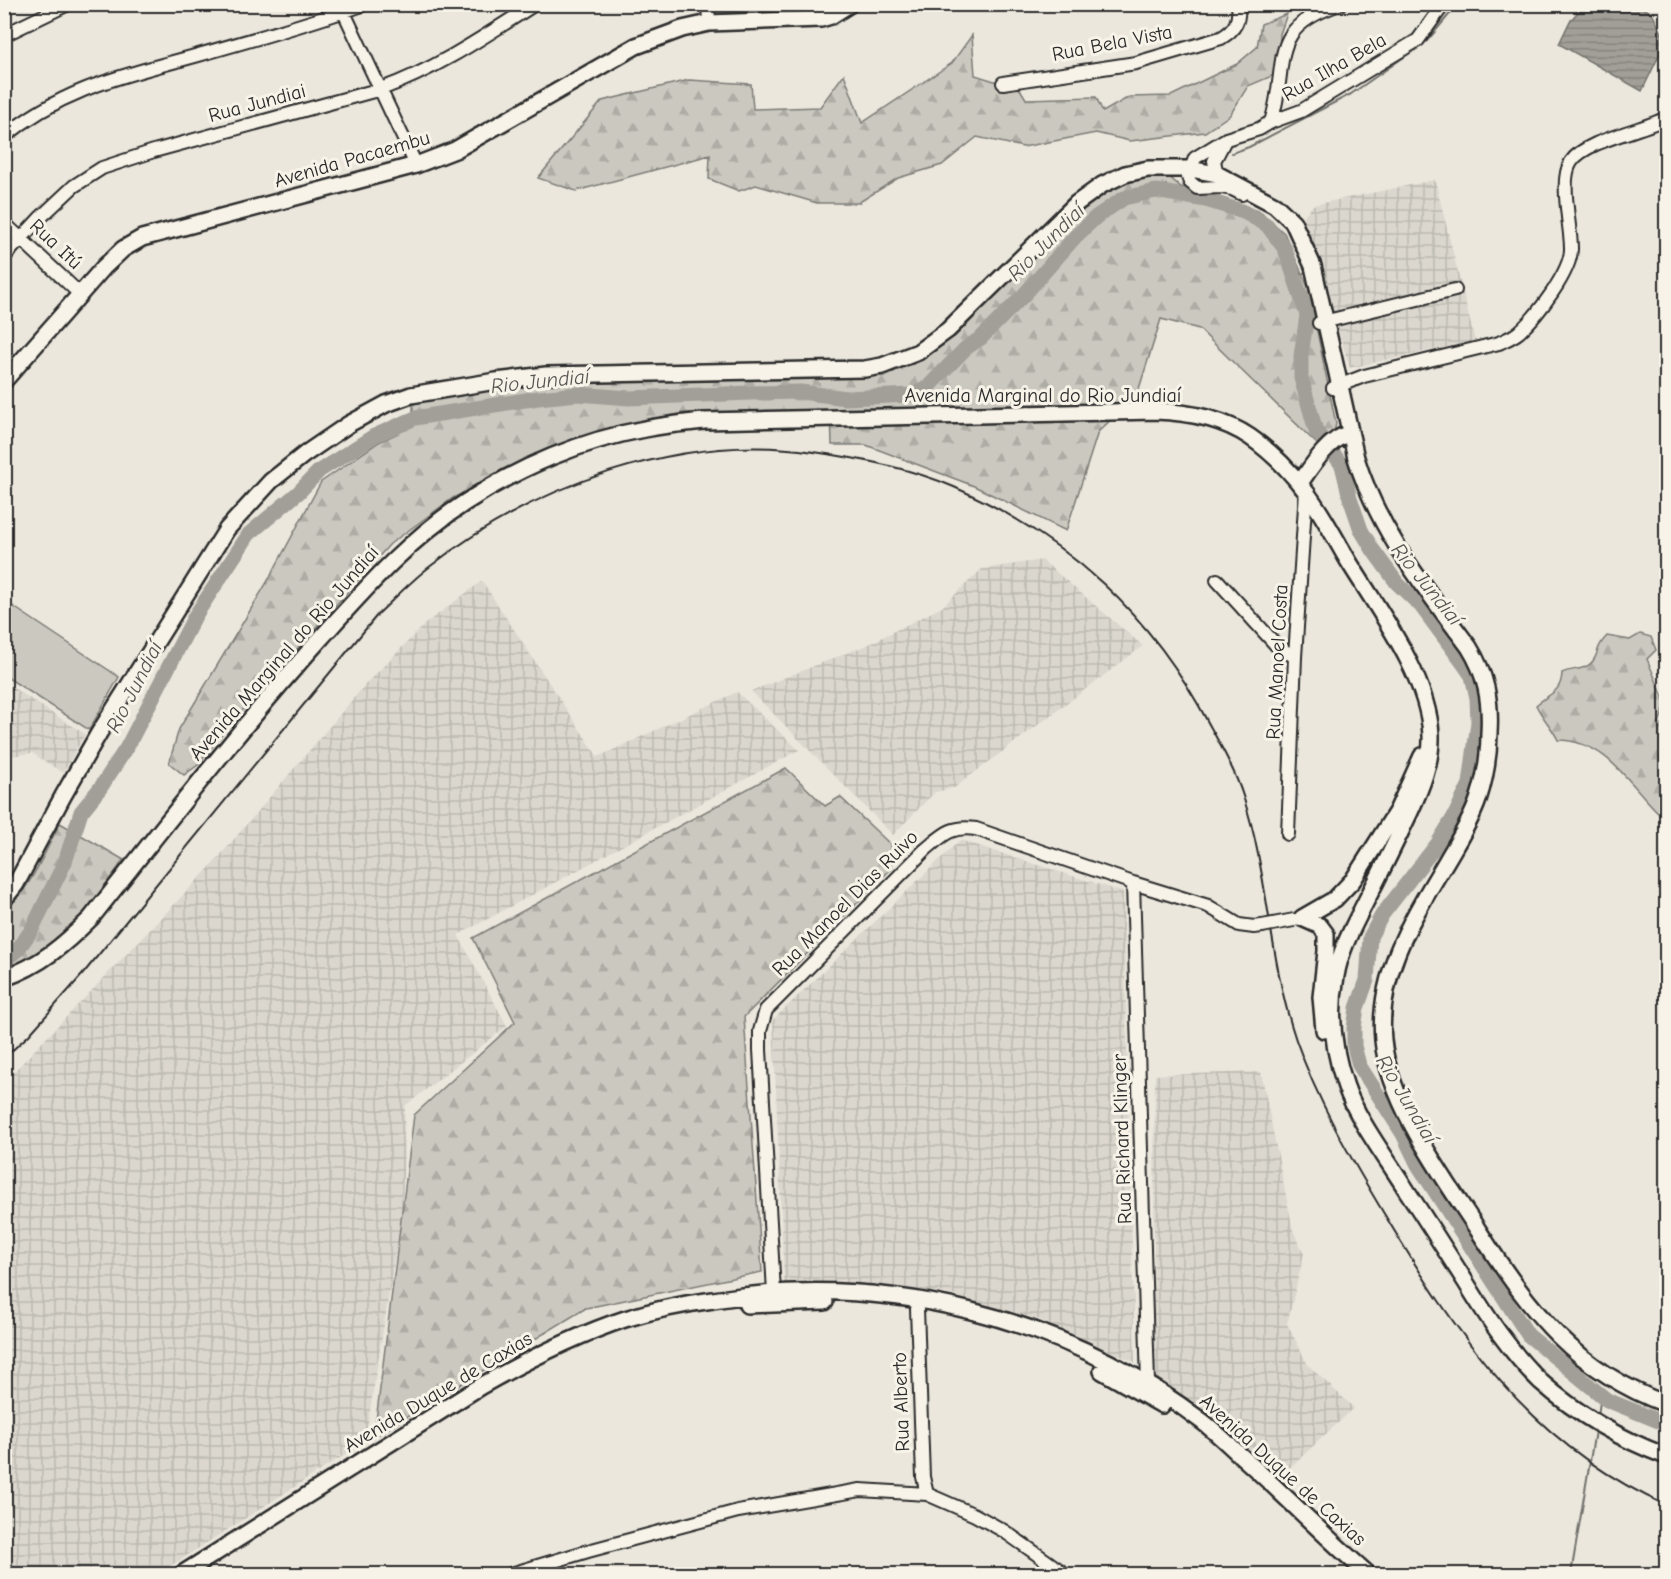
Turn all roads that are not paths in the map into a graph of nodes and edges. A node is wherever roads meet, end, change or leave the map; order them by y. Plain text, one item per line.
1 (68, 4) edge
2 (365, 4) edge
3 (535, 4) edge
4 (708, 4) edge
5 (850, 4) edge
6 (1238, 4) edge
7 (1340, 4) edge
8 (1444, 4) edge
9 (342, 8) edge
10 (709, 23) junction
11 (6, 32) edge
12 (1003, 83) dead end
13 (381, 89) junction
14 (1666, 118) edge
15 (1271, 122) junction
16 (4, 137) edge
17 (1226, 139) junction
18 (1194, 163) junction
19 (416, 165) junction
20 (1215, 167) junction
21 (4, 223) edge
22 (21, 238) junction
23 (4, 257) edge
24 (1455, 291) dead end
25 (81, 295) junction
26 (1322, 322) junction
27 (4, 381) edge
28 (1336, 387) junction
29 (1344, 435) junction
30 (1303, 487) junction
31 (1217, 580) dead end
32 (1295, 657) junction
33 (1431, 736) junction
34 (1288, 834) dead end
35 (1132, 883) junction
36 (4, 899) edge
37 (1298, 919) junction
38 (4, 978) edge
39 (1347, 1089) junction
40 (774, 1292) junction
41 (917, 1309) junction
42 (1145, 1388) junction
43 (1666, 1404) edge
44 (1666, 1456) edge
45 (927, 1494) junction
46 (182, 1575) edge
47 (198, 1575) edge
48 (511, 1575) edge
49 (1065, 1575) edge
50 (1353, 1575) edge
51 (1368, 1575) edge

1 - 11 street
2 - 9 street
3 - 13 street, Rua Jundiai
4 - 10 street
5 - 10 main road, Avenida Pacaembu
6 - 12 street, Rua Bela Vista
7 - 15 street
8 - 15 street, Rua Ilha Bela
9 - 13 street
9 - 16 street
10 - 19 main road, Avenida Pacaembu
13 - 19 street
13 - 22 street, Rua Jundiai
14 - 28 street
15 - 17 street, Rua Ilha Bela
17 - 18 street, Rua Ilha Bela
17 - 20 street
18 - 20 main road, Avenida Marginal do Rio Jundiaí
18 - 26 street
18 - 36 main road, Avenida Marginal do Rio Jundiaí
19 - 25 main road, Avenida Pacaembu
20 - 26 main road, Avenida Marginal do Rio Jundiaí
21 - 22 street, Rua Itú
22 - 23 street, Rua Jundiai
22 - 25 street, Rua Itú
24 - 26 street
25 - 27 main road, Avenida Pacaembu
26 - 28 main road, Avenida Marginal do Rio Jundiaí
28 - 29 main road, Avenida Marginal do Rio Jundiaí
29 - 30 main road
29 - 43 main road, Avenida Marginal do Rio Jundiaí
30 - 32 street, Rua Manoel Costa
30 - 33 main road, Avenida Marginal do Rio Jundiaí
30 - 38 main road, Avenida Marginal do Rio Jundiaí
31 - 32 street
32 - 34 street, Rua Manoel Costa
33 - 37 main road
33 - 39 main road, Avenida Marginal do Rio Jundiaí
35 - 37 street, Rua Manoel Dias Ruivo, bridge
35 - 40 street, Rua Manoel Dias Ruivo
35 - 42 street, Rua Richard Klinger
37 - 39 main road
39 - 44 main road, Avenida Marginal do Rio Jundiaí
40 - 42 main road, Avenida Duque de Caxias
40 - 46 main road, Avenida Duque de Caxias
41 - 42 main road, Avenida Duque de Caxias
41 - 45 street, Rua Alberto
41 - 47 main road, Avenida Duque de Caxias
42 - 50 main road, Avenida Duque de Caxias
42 - 51 main road, Avenida Duque de Caxias
45 - 48 street
45 - 49 street

